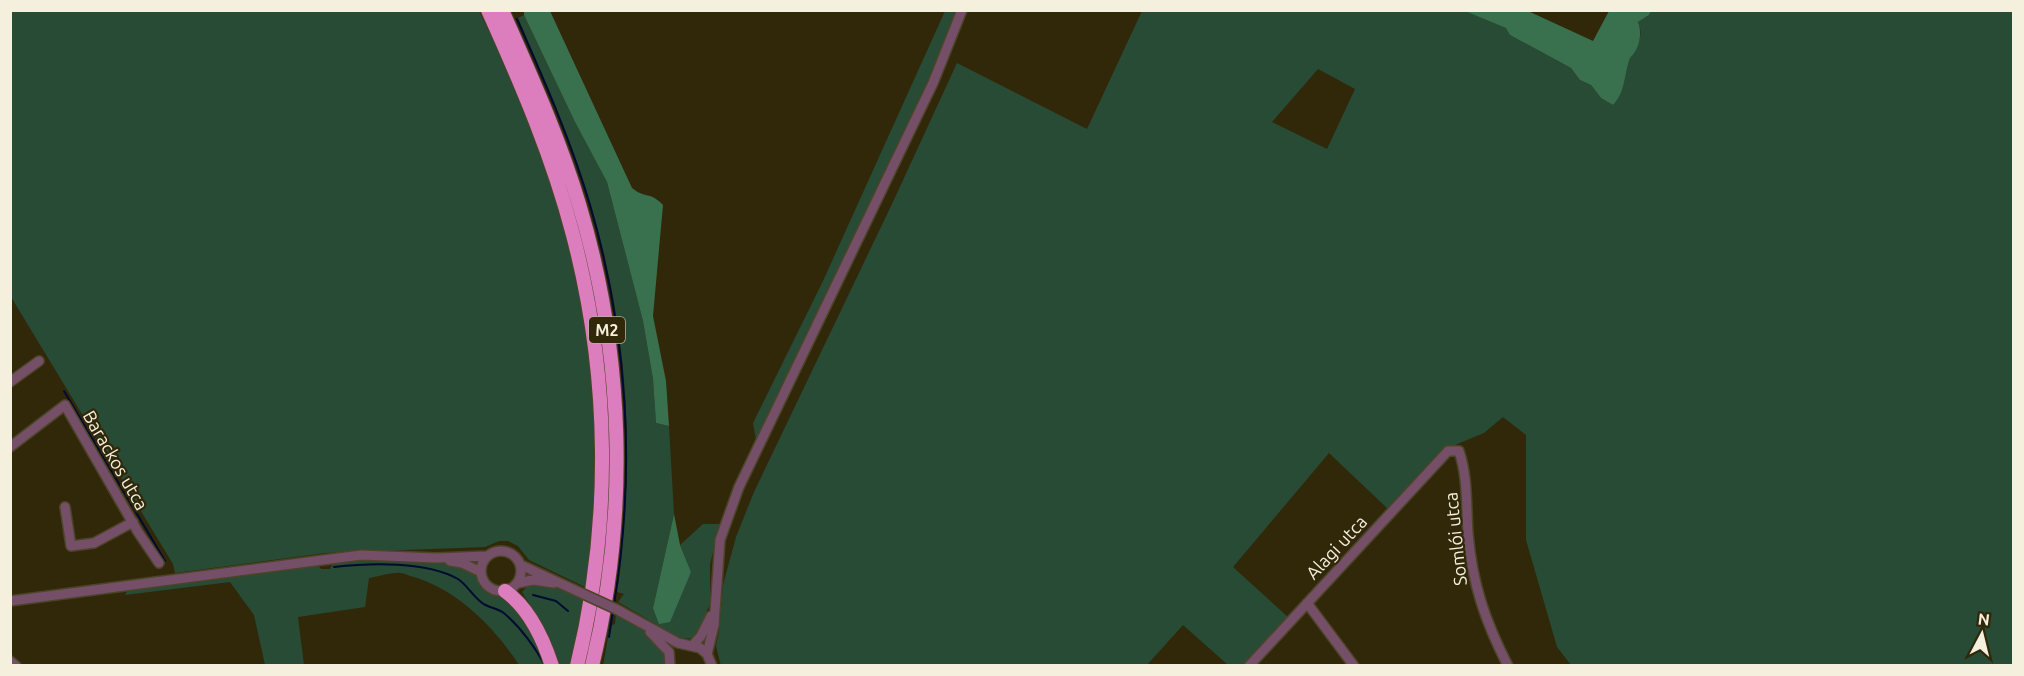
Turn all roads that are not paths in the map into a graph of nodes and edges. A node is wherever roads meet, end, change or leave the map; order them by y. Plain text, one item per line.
1 (488, 10) edge
2 (502, 10) edge
3 (962, 10) edge
4 (39, 361) dead end
5 (10, 382) edge
6 (10, 447) edge
7 (1448, 451) joint
8 (65, 507) dead end
9 (133, 522) junction
10 (487, 556) junction
11 (436, 558) junction
12 (159, 563) dead end
13 (521, 565) junction
14 (481, 572) junction
15 (518, 583) junction
16 (561, 584) junction
17 (505, 591) junction
18 (10, 601) edge
19 (1307, 603) junction
20 (715, 605) junction
21 (640, 622) junction
22 (689, 646) junction
23 (707, 654) junction
24 (670, 663) edge
25 (552, 666) edge
26 (577, 666) edge
27 (592, 666) edge
28 (712, 666) edge
29 (1249, 666) edge
30 (1354, 666) edge
31 (1508, 666) edge

1 - 26 highway, M2
2 - 27 highway, M2
3 - 20 street
4 - 5 street
6 - 9 street, Barackos utca
7 - 19 street, Alagi utca
7 - 31 street, Somlói utca
8 - 9 street
9 - 12 street, Barackos utca
10 - 11 street
10 - 13 street
10 - 14 street
11 - 14 street
11 - 18 street
13 - 15 street
13 - 16 street
14 - 17 street
15 - 16 street
15 - 17 street
16 - 21 street, bridge
17 - 25 highway
19 - 29 street, Alagi utca
19 - 30 street
20 - 22 street
20 - 23 street
21 - 22 street
21 - 24 street
22 - 23 street
22 - 24 street
23 - 28 street

